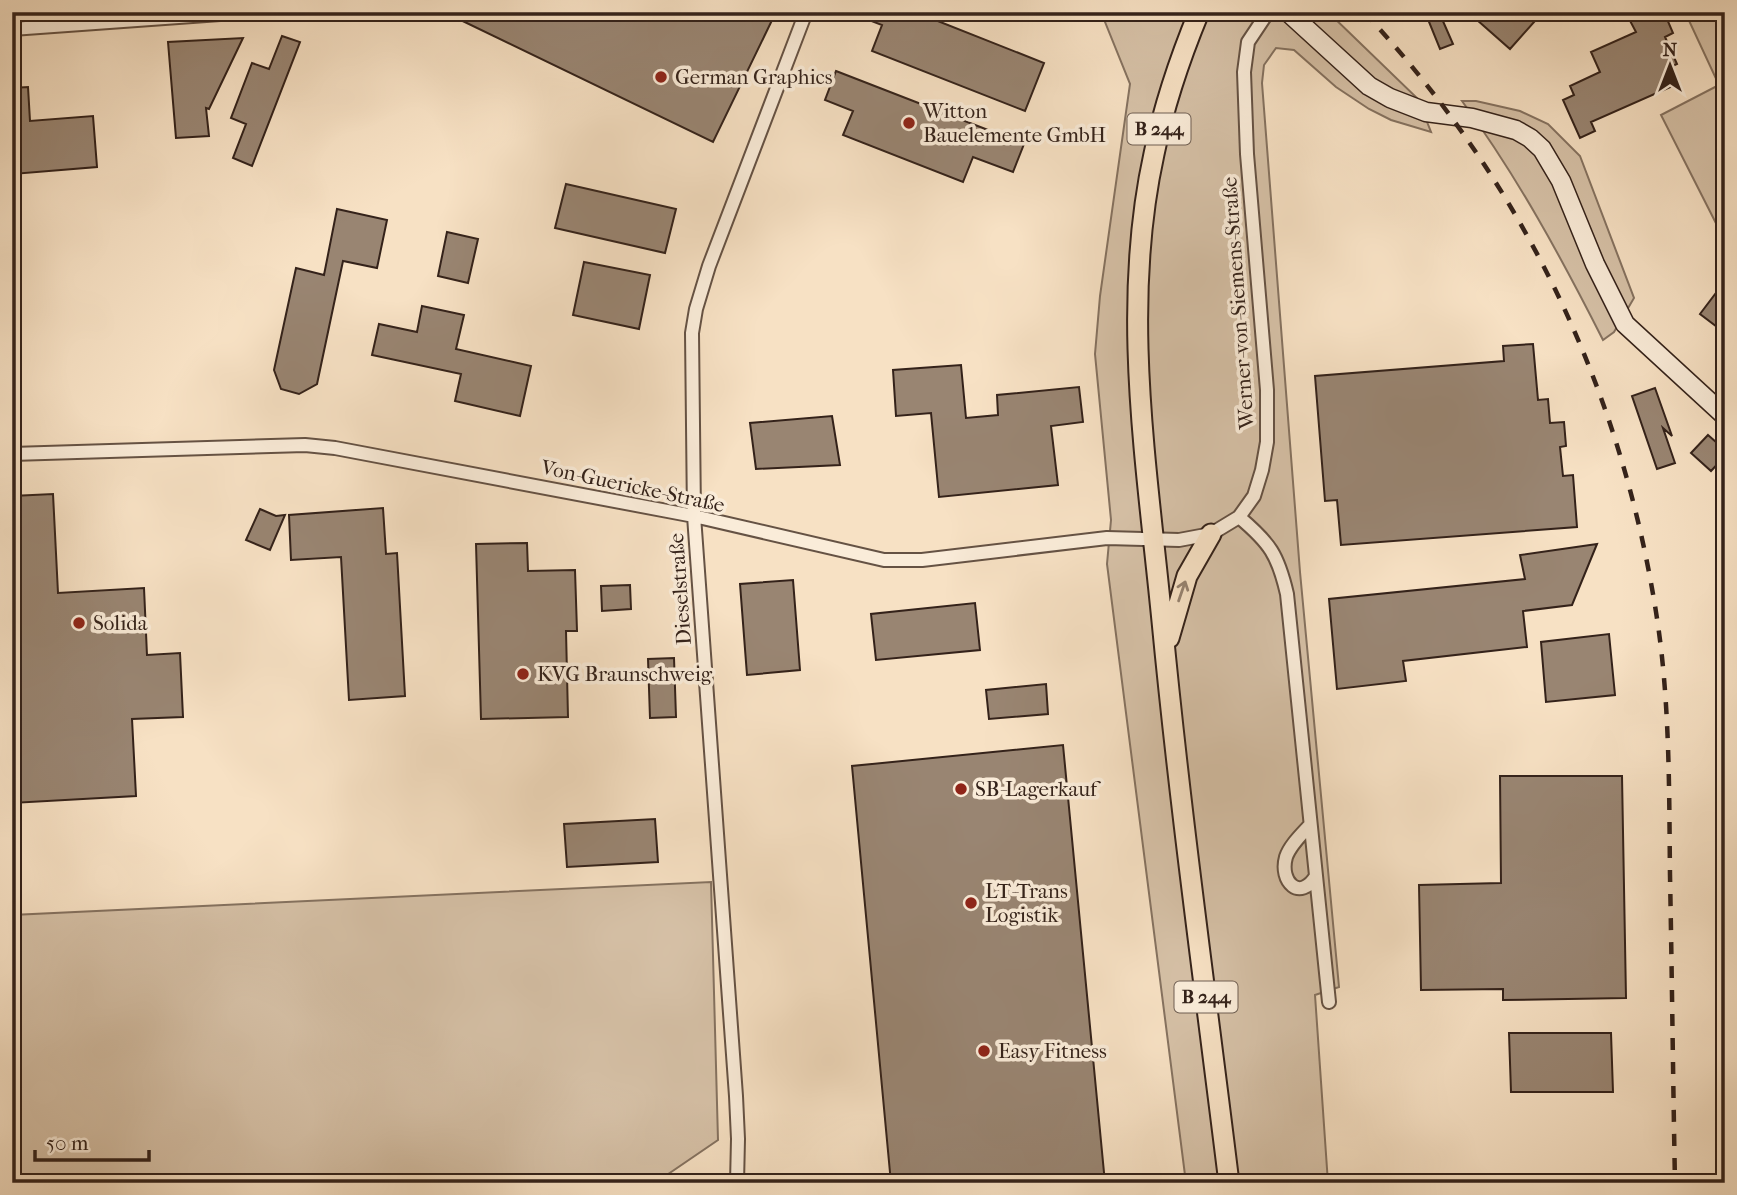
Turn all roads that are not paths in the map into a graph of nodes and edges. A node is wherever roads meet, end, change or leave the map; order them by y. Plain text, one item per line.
1 (248, 12) edge
2 (806, 12) edge
3 (1199, 12) edge
4 (1268, 12) edge
5 (1288, 12) edge
6 (12, 29) edge
7 (1725, 416) edge
8 (12, 454) edge
9 (694, 516) junction
10 (1239, 517) junction
11 (1212, 534) junction
12 (1154, 539) junction
13 (1165, 652) junction
14 (1310, 825) junction
15 (1316, 876) junction
16 (1329, 1002) dead end
17 (737, 1183) edge
18 (1229, 1183) edge

1 - 6 street
2 - 9 street, Dieselstraße
3 - 12 main road, B 244
4 - 10 street, Werner-von-Siemens-Straße
5 - 7 main road
8 - 9 street, Von-Guericke-Straße
9 - 12 street, Von-Guericke-Straße
9 - 17 street, Dieselstraße
10 - 11 street, Von-Guericke-Straße
10 - 14 street
11 - 12 street, Von-Guericke-Straße
13 -> 11 main road, B 244
12 - 13 main road, B 244
13 - 18 main road, B 244
14 - 15 street
14 - 15 street
15 - 16 street

